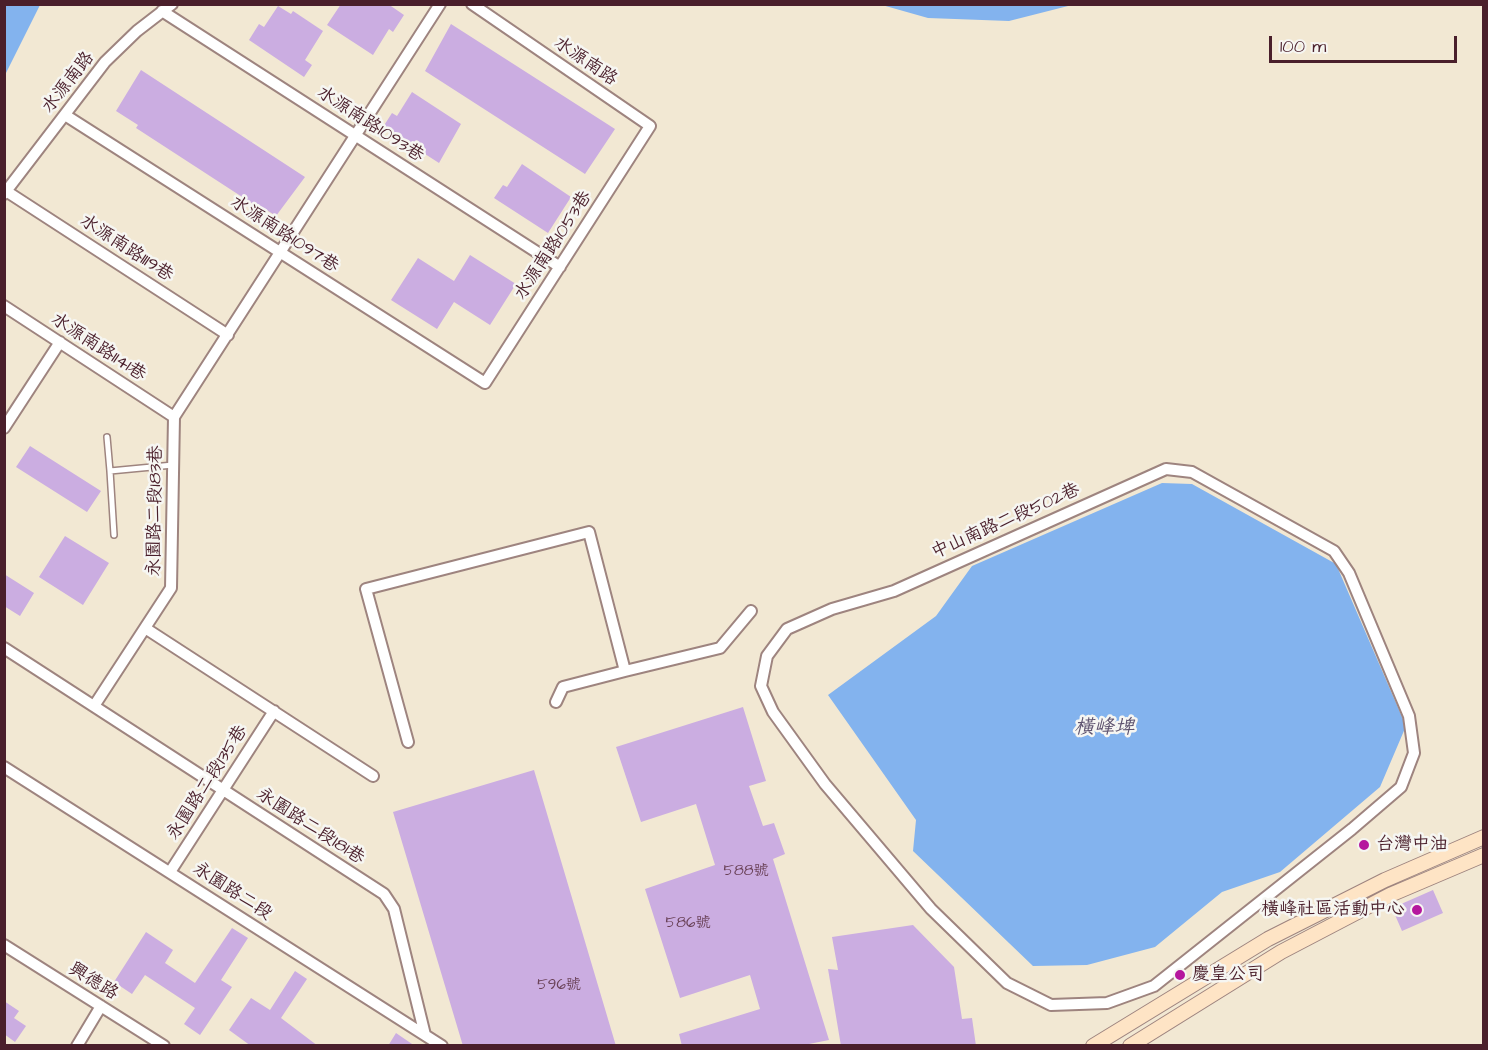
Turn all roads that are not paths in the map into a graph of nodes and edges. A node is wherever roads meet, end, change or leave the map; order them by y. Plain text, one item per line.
1 (172, 4) edge
2 (440, 4) edge
3 (472, 4) edge
4 (162, 11) junction
5 (65, 115) junction
6 (650, 126) joint
7 (356, 136) junction
8 (5, 193) edge
9 (280, 253) junction
10 (560, 267) junction
11 (4, 306) edge
12 (228, 335) junction
13 (60, 342) junction
14 (485, 383) joint
15 (174, 417) junction
16 (4, 428) edge
17 (107, 437) dead end
18 (173, 465) junction
19 (110, 471) junction
20 (114, 535) dead end
21 (751, 611) dead end
22 (145, 628) junction
23 (4, 648) edge
24 (625, 672) junction
25 (556, 702) dead end
26 (94, 706) junction
27 (274, 711) junction
28 (408, 742) dead end
29 (4, 766) edge
30 (373, 776) dead end
31 (223, 790) junction
32 (1484, 837) edge
33 (1484, 855) edge
34 (170, 872) junction
35 (4, 945) edge
36 (1186, 963) joint
37 (101, 1006) junction
38 (425, 1035) junction
39 (76, 1046) edge
40 (164, 1046) edge
41 (442, 1046) edge
42 (1093, 1046) edge
43 (1130, 1046) edge

1 - 4 street, 水源南路
2 - 7 street
3 - 6 street, 水源南路
4 - 5 street, 水源南路
4 - 7 street, 水源南路1093巷
5 - 8 street, 水源南路
5 - 9 street, 水源南路1097巷
6 - 10 street, 水源南路1053巷
7 - 9 street
7 - 10 street, 水源南路1093巷
8 - 12 street, 水源南路1119巷
9 - 12 street
9 - 14 street, 水源南路1097巷
10 - 14 street, 水源南路1053巷
11 - 13 street, 水源南路1141巷
12 - 15 street
13 - 15 street, 水源南路1141巷
13 - 16 street
15 - 18 street, 永園路二段183巷
17 - 19 lane
18 - 19 lane
18 - 22 street, 永園路二段183巷
19 - 20 lane
21 - 24 street
22 - 26 street, 永園路二段183巷
22 - 27 street
23 - 26 street
24 - 25 street
24 - 28 street
26 - 31 street, 永園路二段181巷
27 - 30 street
27 - 31 street, 永園路二段135巷
29 - 34 street, 永園路二段
31 - 34 street, 永園路二段135巷
31 - 38 street, 永園路二段181巷
32 - 42 main road
33 - 43 main road
34 - 38 street, 永園路二段
35 - 37 street, 興德路
36 - 36 street, 中山南路二段502巷
37 - 39 street
37 - 40 street, 興德路
38 - 41 street, 永園路二段

